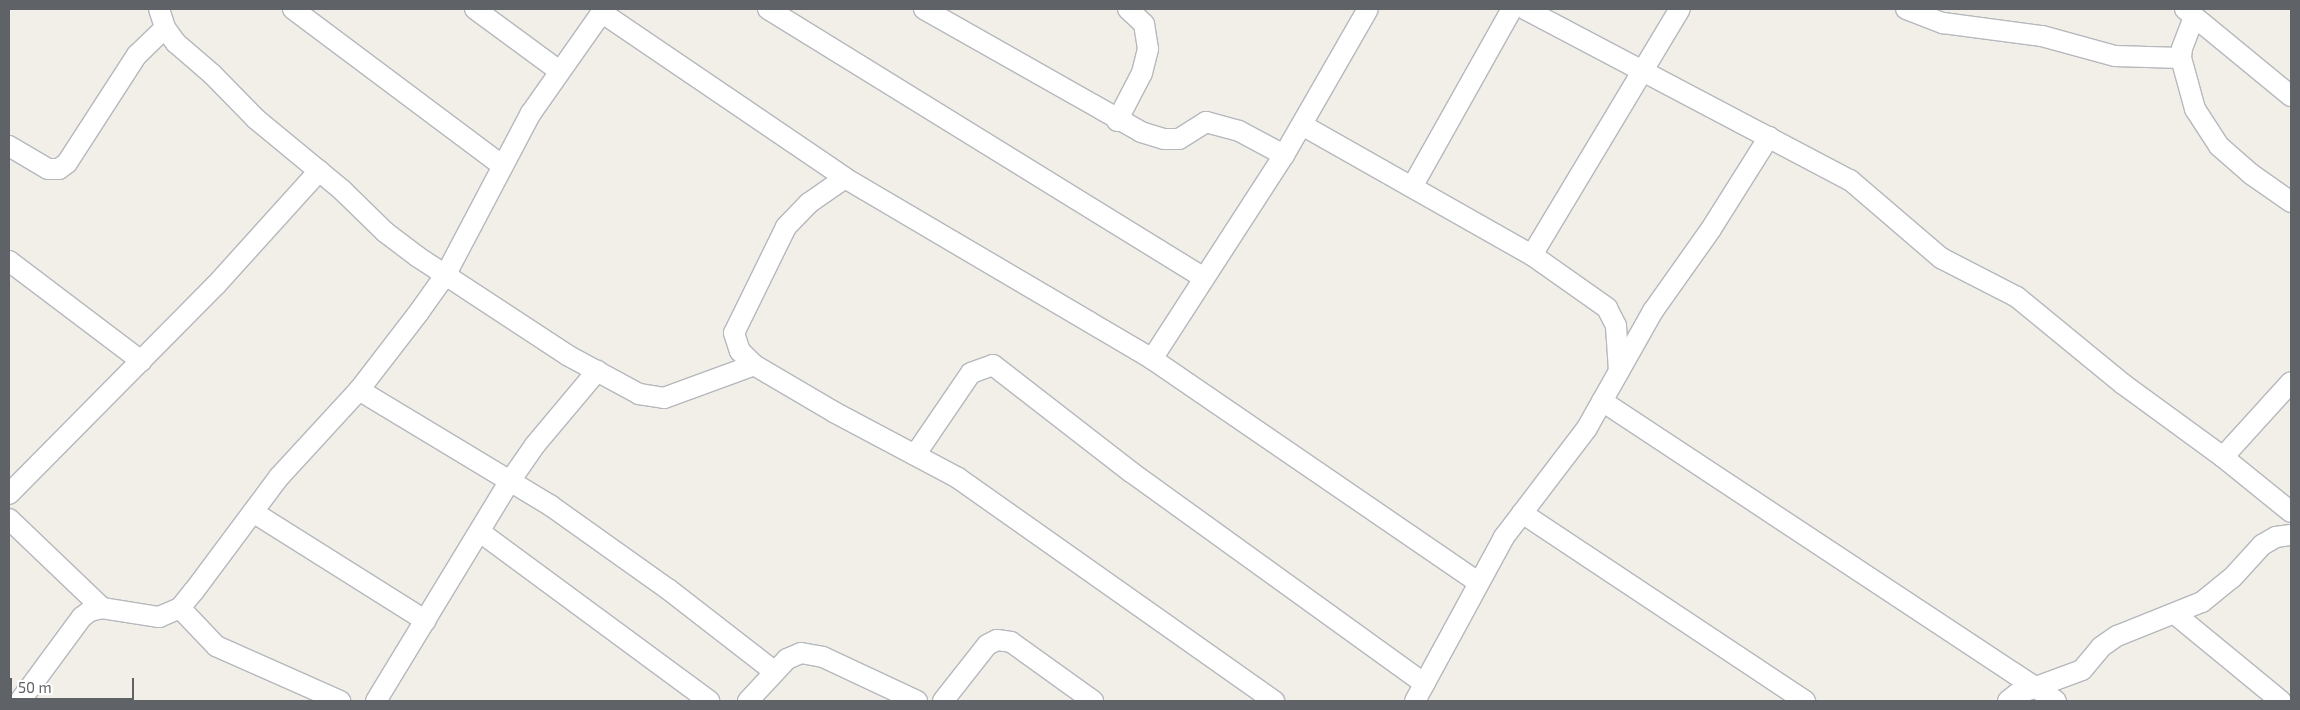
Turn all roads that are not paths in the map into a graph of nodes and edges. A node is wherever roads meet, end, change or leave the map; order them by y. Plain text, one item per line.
1 (159, 9) edge
2 (293, 9) edge
3 (475, 9) edge
4 (768, 9) edge
5 (924, 9) edge
6 (1128, 9) edge
7 (1368, 9) edge
8 (1512, 9) edge
9 (1525, 9) edge
10 (1680, 9) edge
11 (1906, 9) edge
12 (602, 10) edge
13 (2189, 13) edge
14 (166, 28) junction
15 (2181, 58) junction
16 (558, 70) junction
17 (1643, 72) junction
18 (2291, 96) edge
19 (1117, 121) junction
20 (1302, 126) junction
21 (1769, 137) junction
22 (9, 146) edge
23 (1284, 155) junction
24 (502, 166) junction
25 (320, 171) junction
26 (845, 178) junction
27 (1412, 187) junction
28 (2291, 202) edge
29 (1532, 255) junction
30 (9, 261) edge
31 (446, 274) junction
32 (1204, 278) junction
33 (1152, 359) junction
34 (141, 361) junction
35 (754, 365) junction
36 (597, 371) junction
37 (1619, 371) junction
38 (2291, 382) edge
39 (359, 390) junction
40 (1602, 401) junction
41 (915, 455) junction
42 (2223, 457) junction
43 (510, 481) junction
44 (9, 494) edge
45 (253, 512) junction
46 (2291, 512) edge
47 (1522, 513) junction
48 (9, 519) edge
49 (480, 532) junction
50 (2291, 535) edge
51 (1478, 582) junction
52 (102, 608) junction
53 (180, 608) junction
54 (2175, 614) junction
55 (426, 621) junction
56 (775, 672) junction
57 (1425, 684) junction
58 (2036, 686) junction
59 (9, 693) edge
60 (20, 701) edge
61 (340, 701) edge
62 (376, 701) edge
63 (710, 701) edge
64 (748, 701) edge
65 (917, 701) edge
66 (942, 701) edge
67 (1092, 701) edge
68 (1274, 701) edge
69 (1415, 701) edge
70 (1805, 701) edge
71 (2008, 701) edge
72 (2056, 701) edge
73 (2281, 701) edge

1 - 14 street
2 - 24 street
3 - 16 street
4 - 32 street
5 - 19 street
6 - 19 street
7 - 20 street
8 - 27 street
9 - 17 street
10 - 17 street
11 - 15 street
12 - 16 street
12 - 26 street
13 - 15 street
13 - 18 street
14 - 22 street
14 - 25 street
15 - 28 street
16 - 24 street
17 - 21 street
17 - 29 street
19 - 23 street
20 - 23 street
20 - 27 street
21 - 37 street
21 - 42 street
23 - 32 street
24 - 31 street
25 - 31 street
25 - 34 street
26 - 33 street
26 - 35 street
27 - 29 street
29 - 37 street
30 - 34 street
31 - 36 street
31 - 39 street
32 - 33 street
33 - 51 street
34 - 44 street
35 - 36 street
35 - 41 street
36 - 43 street
37 - 40 street
38 - 42 street
39 - 43 street
39 - 45 street
40 - 47 street
40 - 58 street
41 - 57 street
41 - 68 street
42 - 46 street
43 - 49 street
43 - 56 street
45 - 53 street
45 - 55 street
47 - 51 street
47 - 70 street
48 - 52 street
49 - 55 street
49 - 63 street
50 - 54 street
51 - 57 street
52 - 53 street
52 - 60 street
53 - 61 street
54 - 58 street
54 - 73 street
55 - 62 street
56 - 64 street
56 - 65 street
57 - 69 street
58 - 71 street
58 - 72 street
59 - 60 street
66 - 67 street

